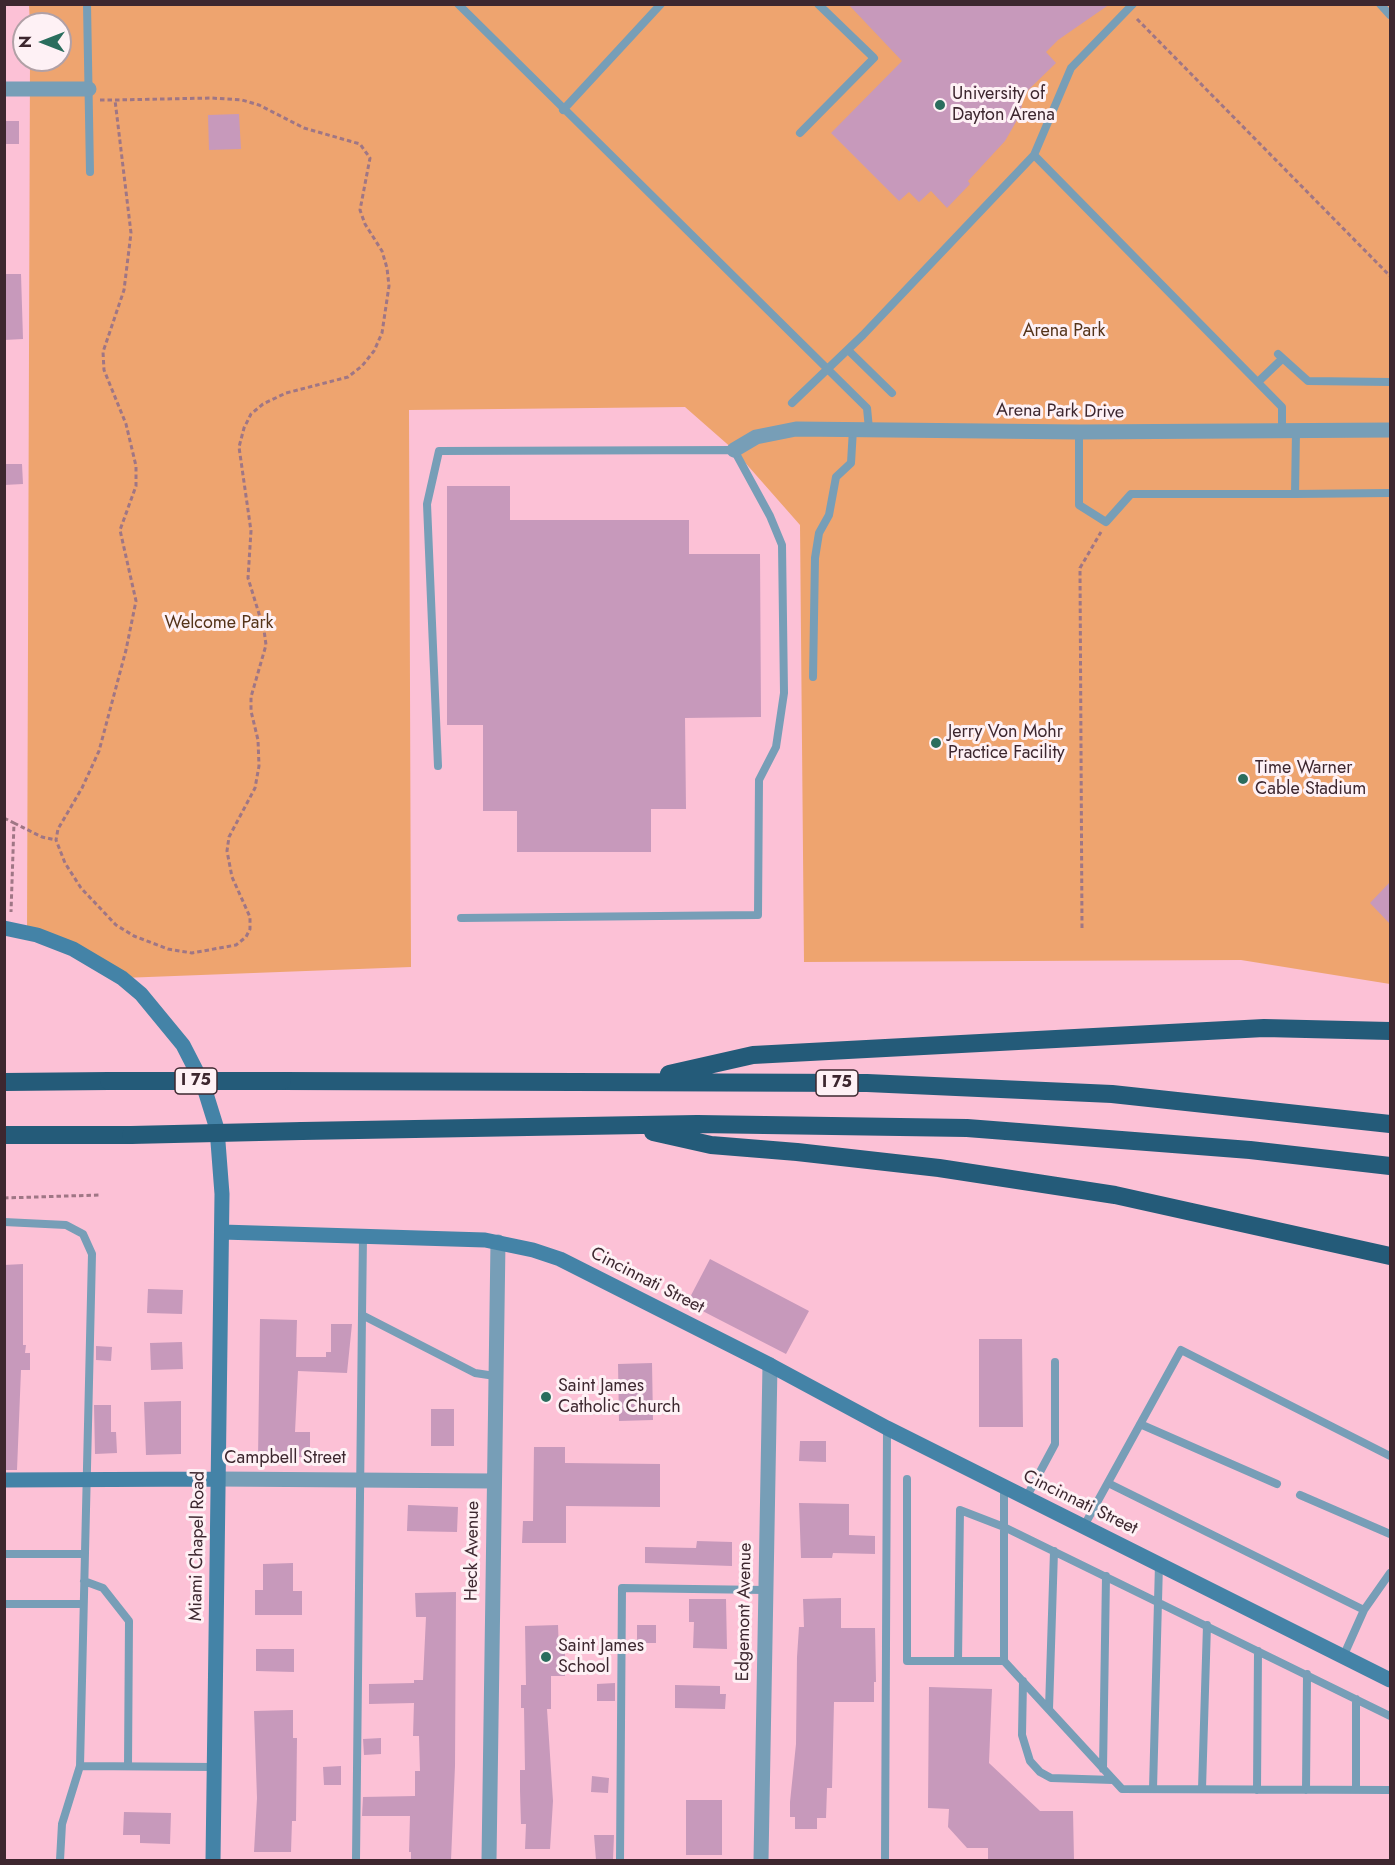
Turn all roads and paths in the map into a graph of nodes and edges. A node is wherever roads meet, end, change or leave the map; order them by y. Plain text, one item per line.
1 (87, 4) edge
2 (458, 4) edge
3 (661, 4) edge
4 (818, 4) edge
5 (1380, 4) edge
6 (1131, 7) edge
7 (1390, 15) edge
8 (4, 89) edge
9 (89, 95) junction
10 (115, 100) junction
11 (563, 110) junction
12 (800, 134) dead end
13 (1034, 155) junction
14 (90, 172) dead end
15 (1390, 276) edge
16 (848, 350) junction
17 (828, 369) junction
18 (1258, 382) junction
19 (1390, 382) edge
20 (892, 393) dead end
21 (792, 403) dead end
22 (853, 429) junction
23 (869, 429) junction
24 (1390, 430) edge
25 (1289, 431) junction
26 (1078, 432) junction
27 (734, 450) junction
28 (1390, 493) edge
29 (1295, 494) junction
30 (1107, 522) junction
31 (813, 677) dead end
32 (438, 765) dead end
33 (4, 818) edge
34 (14, 823) junction
35 (56, 840) junction
36 (461, 918) dead end
37 (1082, 928) dead end
38 (7, 929) edge
39 (1389, 1031) edge
40 (638, 1081) junction
41 (4, 1082) edge
42 (1390, 1124) edge
43 (628, 1127) junction
44 (4, 1135) edge
45 (1390, 1166) edge
46 (99, 1195) dead end
47 (4, 1198) edge
48 (4, 1222) edge
49 (222, 1232) junction
50 (363, 1236) junction
51 (498, 1242) junction
52 (1390, 1256) edge
53 (362, 1315) junction
54 (1055, 1362) dead end
55 (770, 1365) junction
56 (495, 1376) junction
57 (1140, 1424) junction
58 (887, 1428) junction
59 (1390, 1456) edge
60 (218, 1479) junction
61 (360, 1479) junction
62 (908, 1479) dead end
63 (4, 1480) edge
64 (88, 1480) junction
65 (493, 1481) junction
66 (1108, 1483) junction
67 (1277, 1484) dead end
68 (1004, 1487) junction
69 (1300, 1495) dead end
70 (1026, 1498) junction
71 (1084, 1526) junction
72 (1004, 1527) junction
73 (1390, 1534) edge
74 (1054, 1551) junction
75 (4, 1554) edge
76 (84, 1554) junction
77 (1159, 1564) junction
78 (1390, 1573) edge
79 (1106, 1576) junction
80 (84, 1581) junction
81 (765, 1590) junction
82 (1158, 1601) junction
83 (83, 1604) junction
84 (4, 1605) edge
85 (1364, 1611) junction
86 (1207, 1626) junction
87 (1258, 1651) junction
88 (1343, 1657) junction
89 (958, 1661) junction
90 (1004, 1661) junction
91 (1307, 1674) junction
92 (1390, 1680) edge
93 (1023, 1681) junction
94 (1356, 1699) junction
95 (1048, 1709) junction
96 (1390, 1716) edge
97 (80, 1766) junction
98 (128, 1766) junction
99 (214, 1767) junction
100 (1103, 1769) junction
101 (1113, 1780) junction
102 (1153, 1789) junction
103 (1202, 1790) junction
104 (1257, 1790) junction
105 (1306, 1790) junction
106 (1356, 1790) junction
107 (1390, 1790) edge
108 (60, 1860) edge
109 (213, 1860) edge
110 (356, 1860) edge
111 (489, 1860) edge
112 (621, 1860) edge
113 (761, 1860) edge
114 (885, 1860) edge

1 - 9 lane
2 - 11 lane
3 - 11 lane
4 - 12 lane
5 - 7 lane
6 - 13 lane
6 - 15 path
8 - 9 street
9 - 10 path
9 - 14 lane
10 - 35 path
10 - 35 path
11 - 17 lane
13 - 16 lane
13 - 18 lane
16 - 17 lane
16 - 20 lane
17 - 21 lane
17 - 23 lane
18 - 19 lane
18 - 25 lane
22 - 23 street, Arena Park Drive
22 - 27 street, Arena Park Drive
22 - 31 lane
23 - 26 street, Arena Park Drive
24 - 25 street, Arena Park Drive
25 - 26 street, Arena Park Drive
25 - 29 lane
26 - 30 lane
27 - 32 lane
27 - 36 lane
28 - 29 lane
29 - 30 lane
30 - 37 path
33 - 34 path
34 - 35 path
34 - 38 path
38 - 49 street
39 - 40 highway
40 - 41 highway, I 75, bridge
40 - 42 highway, I 75
43 - 44 highway, bridge
43 - 45 highway
43 - 52 highway
46 - 47 path
48 - 64 lane
49 - 50 street, Cincinnati Street
49 - 60 street, Miami Chapel Road
50 - 51 street, Cincinnati Street
50 - 53 lane
51 - 55 street, Cincinnati Street
51 - 56 street, Heck Avenue
53 - 56 lane
53 - 61 lane
54 - 70 lane
55 - 58 street, Cincinnati Street
55 - 81 street, Edgemont Avenue
56 - 65 street, Heck Avenue
57 - 59 lane
57 - 66 lane
57 - 67 lane
58 - 68 street, Cincinnati Street
58 - 114 lane
60 - 61 street, Campbell Street
60 - 64 street, Campbell Street
60 - 99 street, Miami Chapel Road
61 - 65 street, Campbell Street
61 - 110 lane
62 - 89 lane
63 - 64 street, Campbell Street
64 - 76 lane
65 - 111 street, Heck Avenue
66 - 71 lane
66 - 85 lane
68 - 70 street, Cincinnati Street
68 - 72 lane
69 - 73 lane
70 - 71 street, Cincinnati Street
71 - 77 street, Cincinnati Street
72 - 74 lane
72 - 89 lane
72 - 90 lane
74 - 79 lane
74 - 95 lane
75 - 76 lane
76 - 80 lane
77 - 82 lane
77 - 88 street, Cincinnati Street
78 - 85 lane
79 - 82 lane
79 - 100 lane
80 - 83 lane
80 - 98 lane
81 - 112 lane
81 - 113 street, Edgemont Avenue
82 - 86 lane
82 - 102 lane
83 - 84 lane
83 - 97 lane
85 - 88 lane
86 - 87 lane
86 - 103 lane
87 - 91 lane
87 - 104 lane
88 - 92 street, Cincinnati Street
89 - 90 lane
90 - 93 lane
91 - 94 lane
91 - 105 lane
93 - 95 lane
93 - 101 lane
94 - 96 lane
94 - 106 lane
95 - 100 lane
97 - 98 lane
97 - 108 lane
98 - 99 lane
99 - 109 street, Miami Chapel Road
100 - 101 lane
101 - 102 lane
102 - 103 lane
103 - 104 lane
104 - 105 lane
105 - 106 lane
106 - 107 lane

